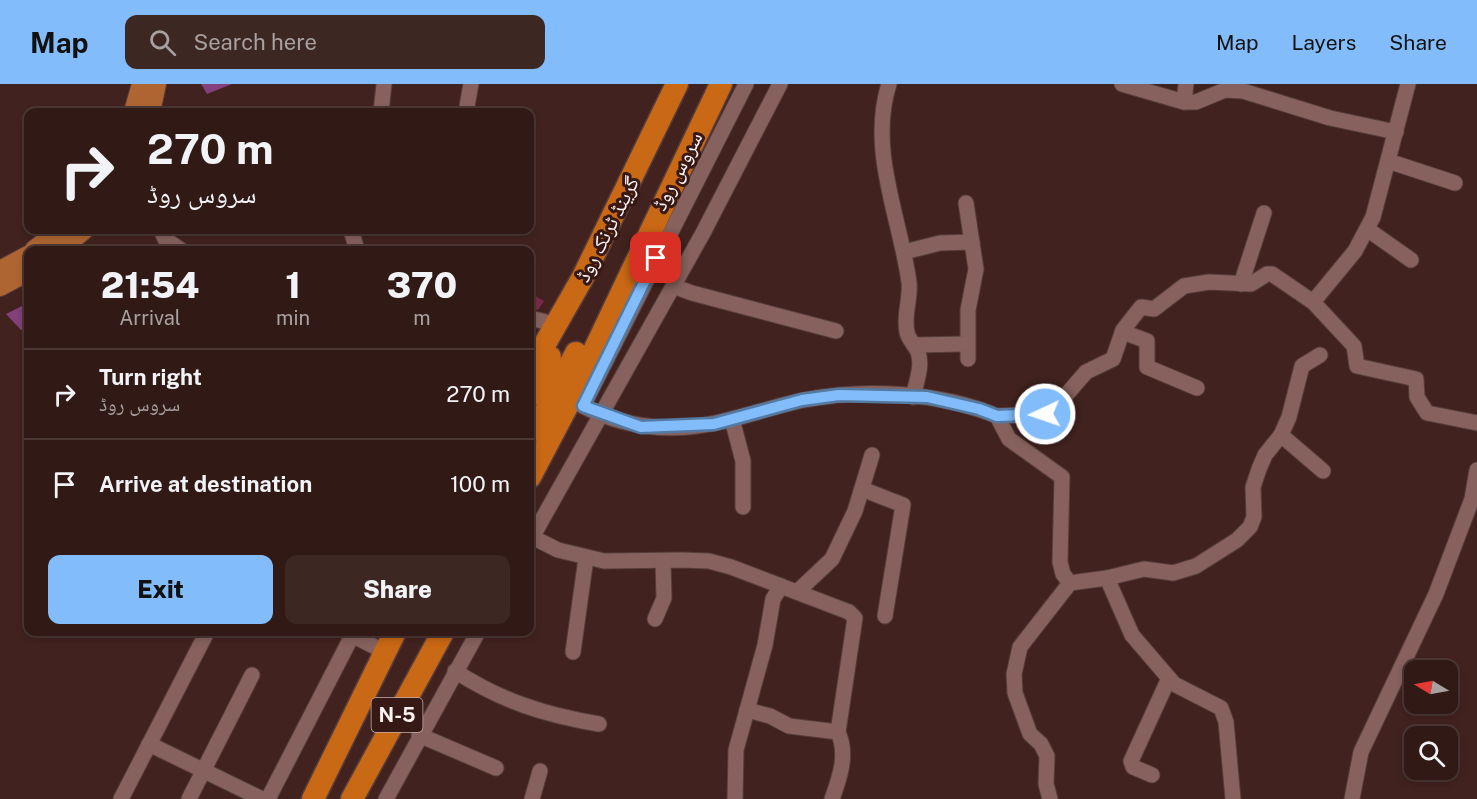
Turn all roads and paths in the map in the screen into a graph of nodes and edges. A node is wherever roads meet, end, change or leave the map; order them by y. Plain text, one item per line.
1 (142, 84) edge
2 (156, 84) edge
3 (383, 84) edge
4 (471, 84) edge
5 (677, 84) edge
6 (721, 84) edge
7 (746, 84) edge
8 (780, 84) edge
9 (889, 84) edge
10 (1122, 84) edge
11 (1186, 84) edge
12 (1408, 84) edge
13 (1184, 102) junction
14 (135, 108) edge
15 (151, 108) edge
16 (381, 108) edge
17 (467, 108) edge
18 (1395, 132) junction
19 (1388, 161) junction
20 (1455, 183) dead end
21 (966, 203) dead end
22 (1264, 213) dead end
23 (1367, 228) junction
24 (56, 234) edge
25 (78, 234) edge
26 (163, 234) edge
27 (972, 242) junction
28 (40, 246) edge
29 (64, 246) edge
30 (176, 246) edge
31 (904, 252) junction
32 (24, 258) edge
33 (1411, 260) dead end
34 (0, 271) edge
35 (24, 273) edge
36 (583, 278) junction
37 (1241, 284) junction
38 (673, 285) junction
39 (0, 286) edge
40 (622, 292) junction
41 (1313, 302) junction
42 (534, 319) edge
43 (554, 324) junction
44 (836, 331) dead end
45 (1123, 332) junction
46 (914, 345) junction
47 (1320, 355) dead end
48 (534, 362) edge
49 (534, 388) edge
50 (1197, 388) dead end
51 (913, 396) junction
52 (577, 402) junction
53 (601, 414) junction
54 (997, 416) junction
55 (732, 419) junction
56 (1477, 423) edge
57 (534, 430) edge
58 (1281, 435) junction
59 (872, 455) dead end
60 (1477, 470) edge
61 (534, 471) edge
62 (1323, 471) dead end
63 (862, 489) junction
64 (1474, 504) edge
65 (743, 507) dead end
66 (534, 534) edge
67 (534, 540) edge
68 (586, 558) junction
69 (663, 561) junction
70 (1107, 578) junction
71 (1070, 582) junction
72 (781, 586) junction
73 (797, 592) junction
74 (885, 616) dead end
75 (655, 619) dead end
76 (205, 636) edge
77 (349, 636) edge
78 (372, 636) edge
79 (433, 636) edge
80 (441, 636) edge
81 (476, 636) edge
82 (392, 640) edge
83 (573, 652) dead end
84 (455, 671) junction
85 (420, 673) junction
86 (252, 675) dead end
87 (1169, 678) junction
88 (747, 710) junction
89 (393, 723) junction
90 (599, 724) dead end
91 (838, 732) junction
92 (418, 736) junction
93 (149, 744) junction
94 (496, 768) dead end
95 (203, 771) junction
96 (540, 771) dead end
97 (1152, 775) dead end
98 (121, 799) edge
99 (189, 799) edge
100 (262, 799) edge
101 (268, 799) edge
102 (313, 799) edge
103 (352, 799) edge
104 (386, 799) edge
105 (532, 799) edge
106 (735, 799) edge
107 (832, 799) edge
108 (1050, 799) edge
109 (1233, 799) edge
110 (1352, 799) edge

1 - 14 main road
2 - 15 main road
3 - 16 street
4 - 17 street
5 - 36 highway, گرینڈ ٹرنک روڈ
6 - 40 highway
7 - 52 street, سروس روڈ
8 - 38 street
9 - 31 street
10 - 13 street
11 - 13 street
12 - 18 street
13 - 18 street
18 - 19 street
19 - 20 street
19 - 23 street
21 - 27 street
22 - 37 street
23 - 33 street
23 - 41 street
24 - 28 main road
25 - 29 main road
26 - 30 street
27 - 31 street
27 - 46 street
31 - 46 street
32 - 34 main road
35 - 39 main road
36 - 43 highway, گرینڈ ٹرنک روڈ
36 - 49 highway
37 - 41 street
37 - 45 street
38 - 44 street
38 - 53 street
40 - 52 highway
40 - 57 highway
41 - 56 street
42 - 43 street
43 - 48 highway, گرینڈ ٹرنک روڈ
45 - 50 street
45 - 54 street
46 - 51 street
47 - 58 street
51 - 54 street
51 - 55 street
52 - 53 street
52 - 61 highway
53 - 55 street
53 - 66 street
54 - 71 street
55 - 65 street
58 - 62 street
58 - 70 street
59 - 63 street
60 - 64 street
63 - 73 street
63 - 74 street
64 - 110 street
67 - 68 street
68 - 69 street
68 - 83 street
69 - 72 street
69 - 75 street
70 - 71 street
70 - 87 street
71 - 108 street
72 - 73 street
72 - 88 street
73 - 91 street
76 - 93 street
77 - 101 street
78 - 82 street
79 - 85 highway
80 - 85 highway, N-5
81 - 84 street
82 - 102 highway, N-5
84 - 90 street
84 - 92 street
85 - 89 highway, N-5
86 - 95 street
87 - 97 street
87 - 109 street
88 - 91 street
88 - 106 street
89 - 92 street
89 - 103 highway, N-5
91 - 107 street
92 - 94 street
92 - 104 street
93 - 95 street
93 - 98 street
95 - 99 street
95 - 100 street
96 - 105 street

